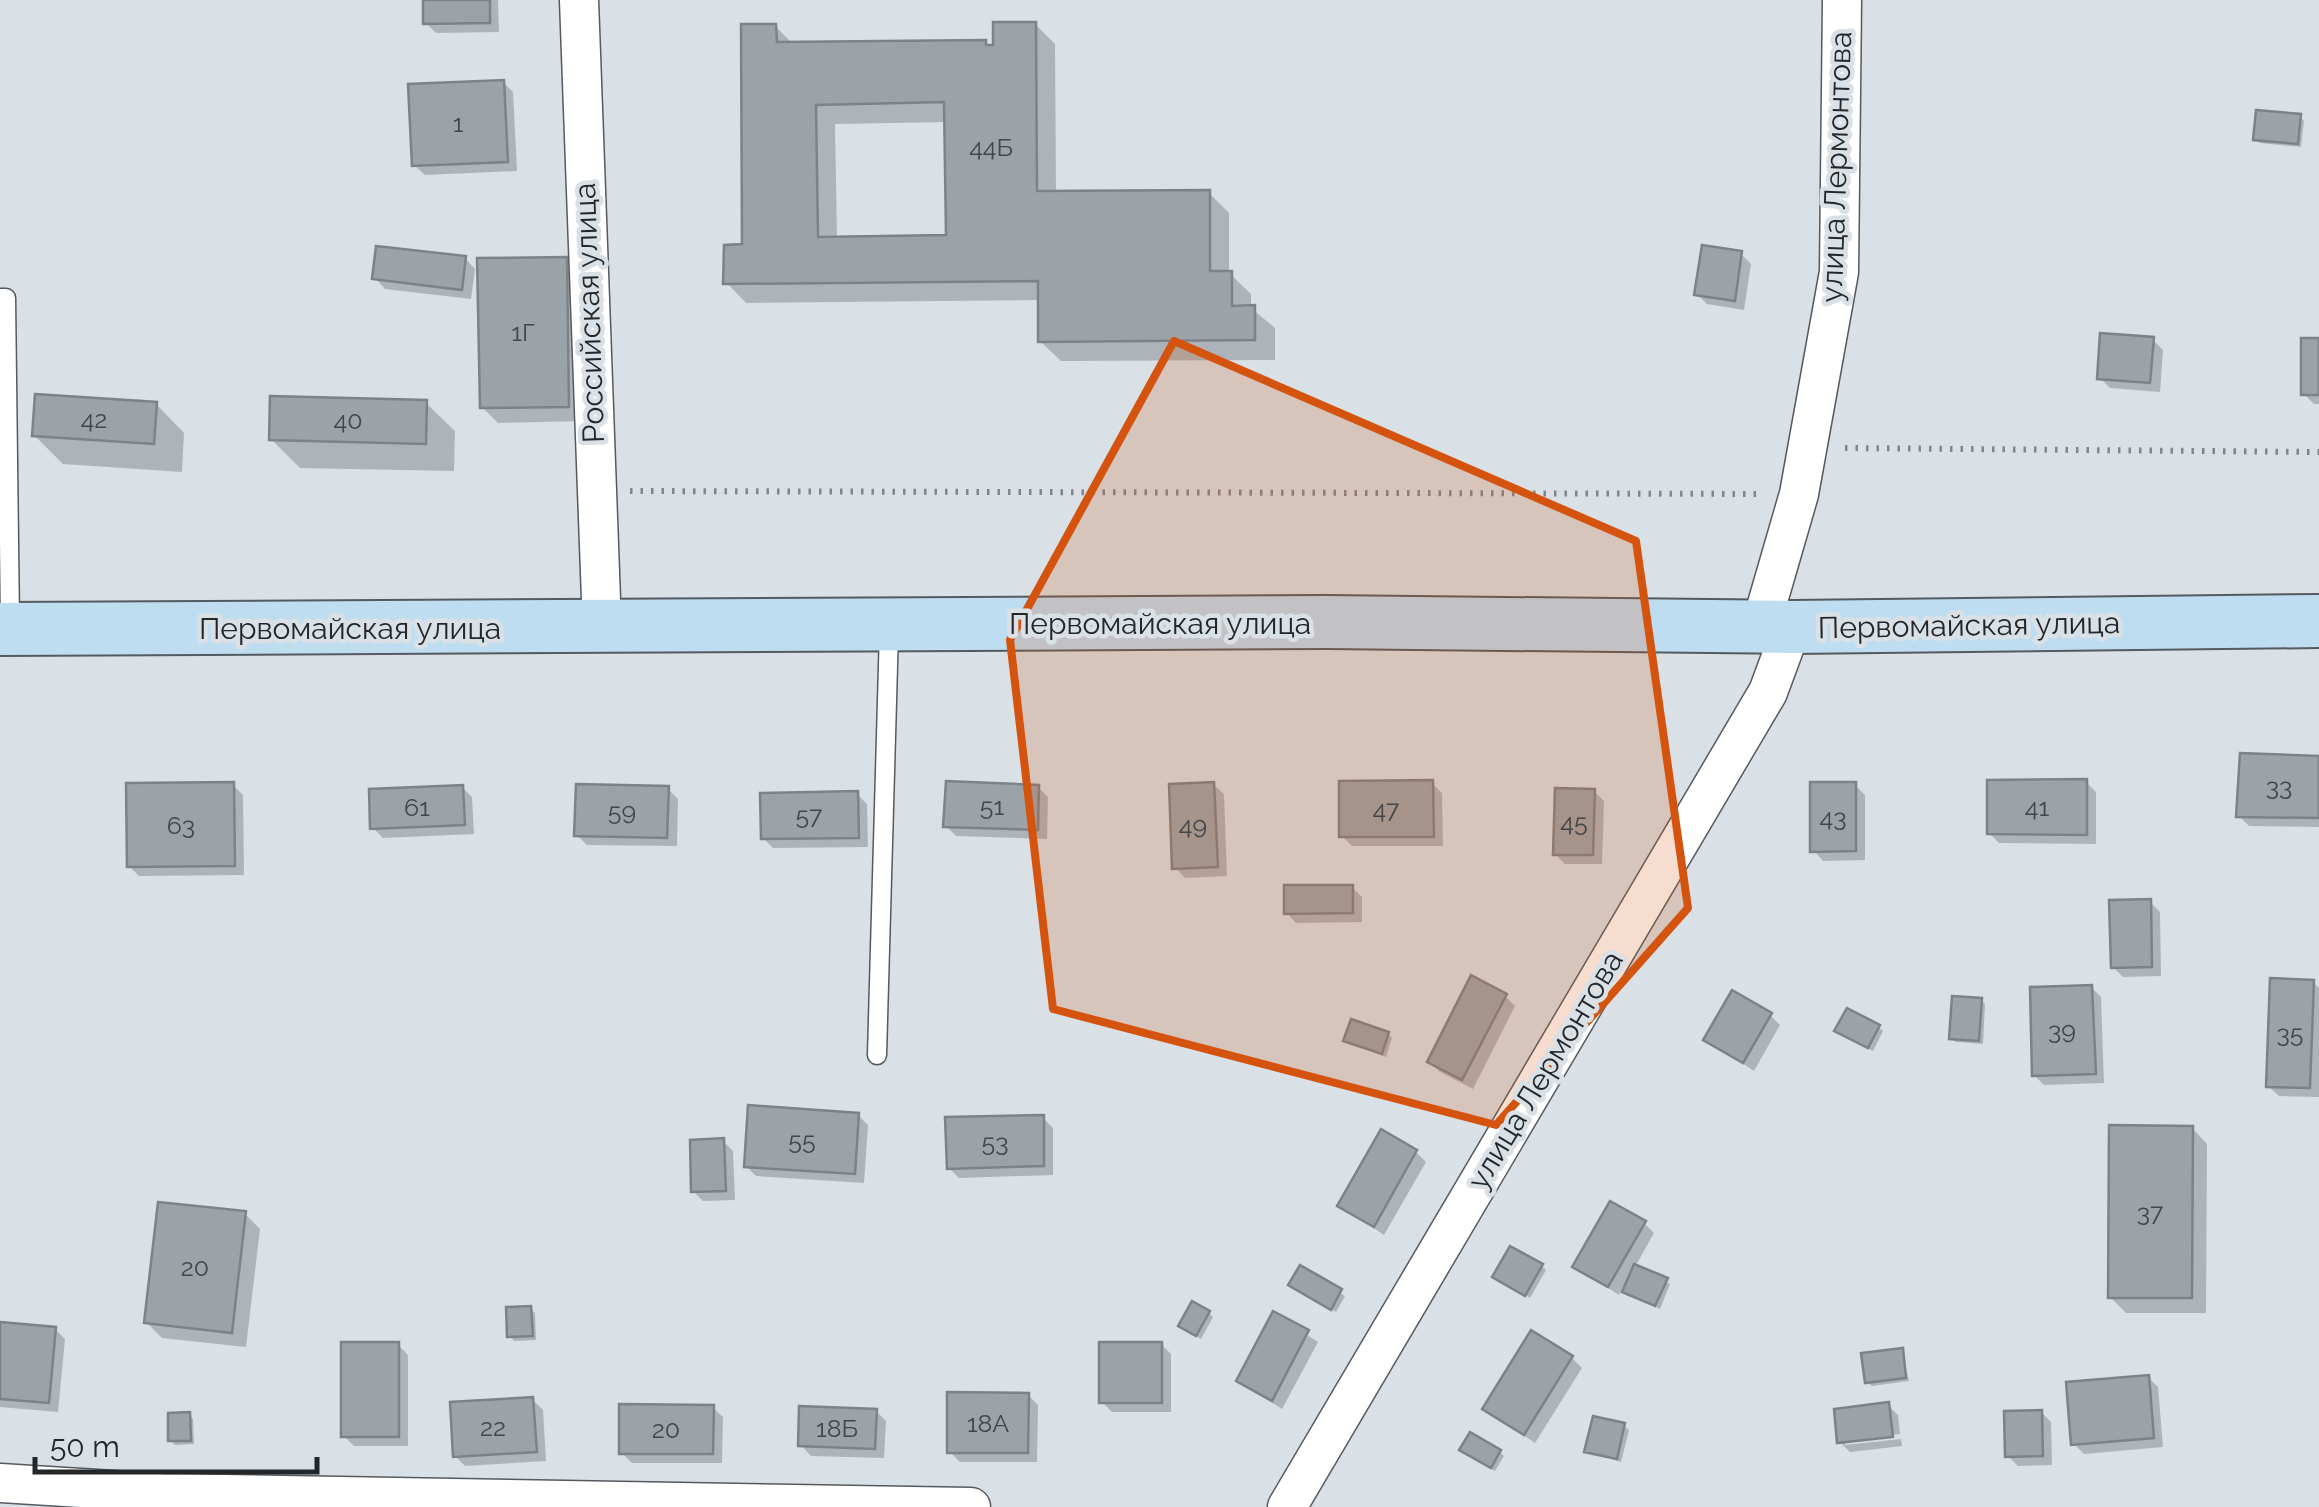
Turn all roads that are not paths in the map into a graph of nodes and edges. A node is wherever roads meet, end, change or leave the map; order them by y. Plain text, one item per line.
1 (579, 0) edge
2 (1842, 0) edge
3 (0, 298) edge
4 (2319, 621) edge
5 (889, 625) junction
6 (1777, 626) junction
7 (602, 627) junction
8 (5, 629) edge
9 (877, 1055) dead end
10 (0, 1483) edge
11 (162, 1500) edge
12 (971, 1507) edge
13 (1287, 1507) edge

1 - 7 street, Российская улица
2 - 6 street, улица Лермонтова
3 - 8 lane
4 - 6 street, Первомайская улица
5 - 6 street, Первомайская улица
5 - 7 street, Первомайская улица
5 - 9 lane
6 - 13 street, улица Лермонтова
7 - 8 street, Первомайская улица
10 - 11 street
11 - 12 street

